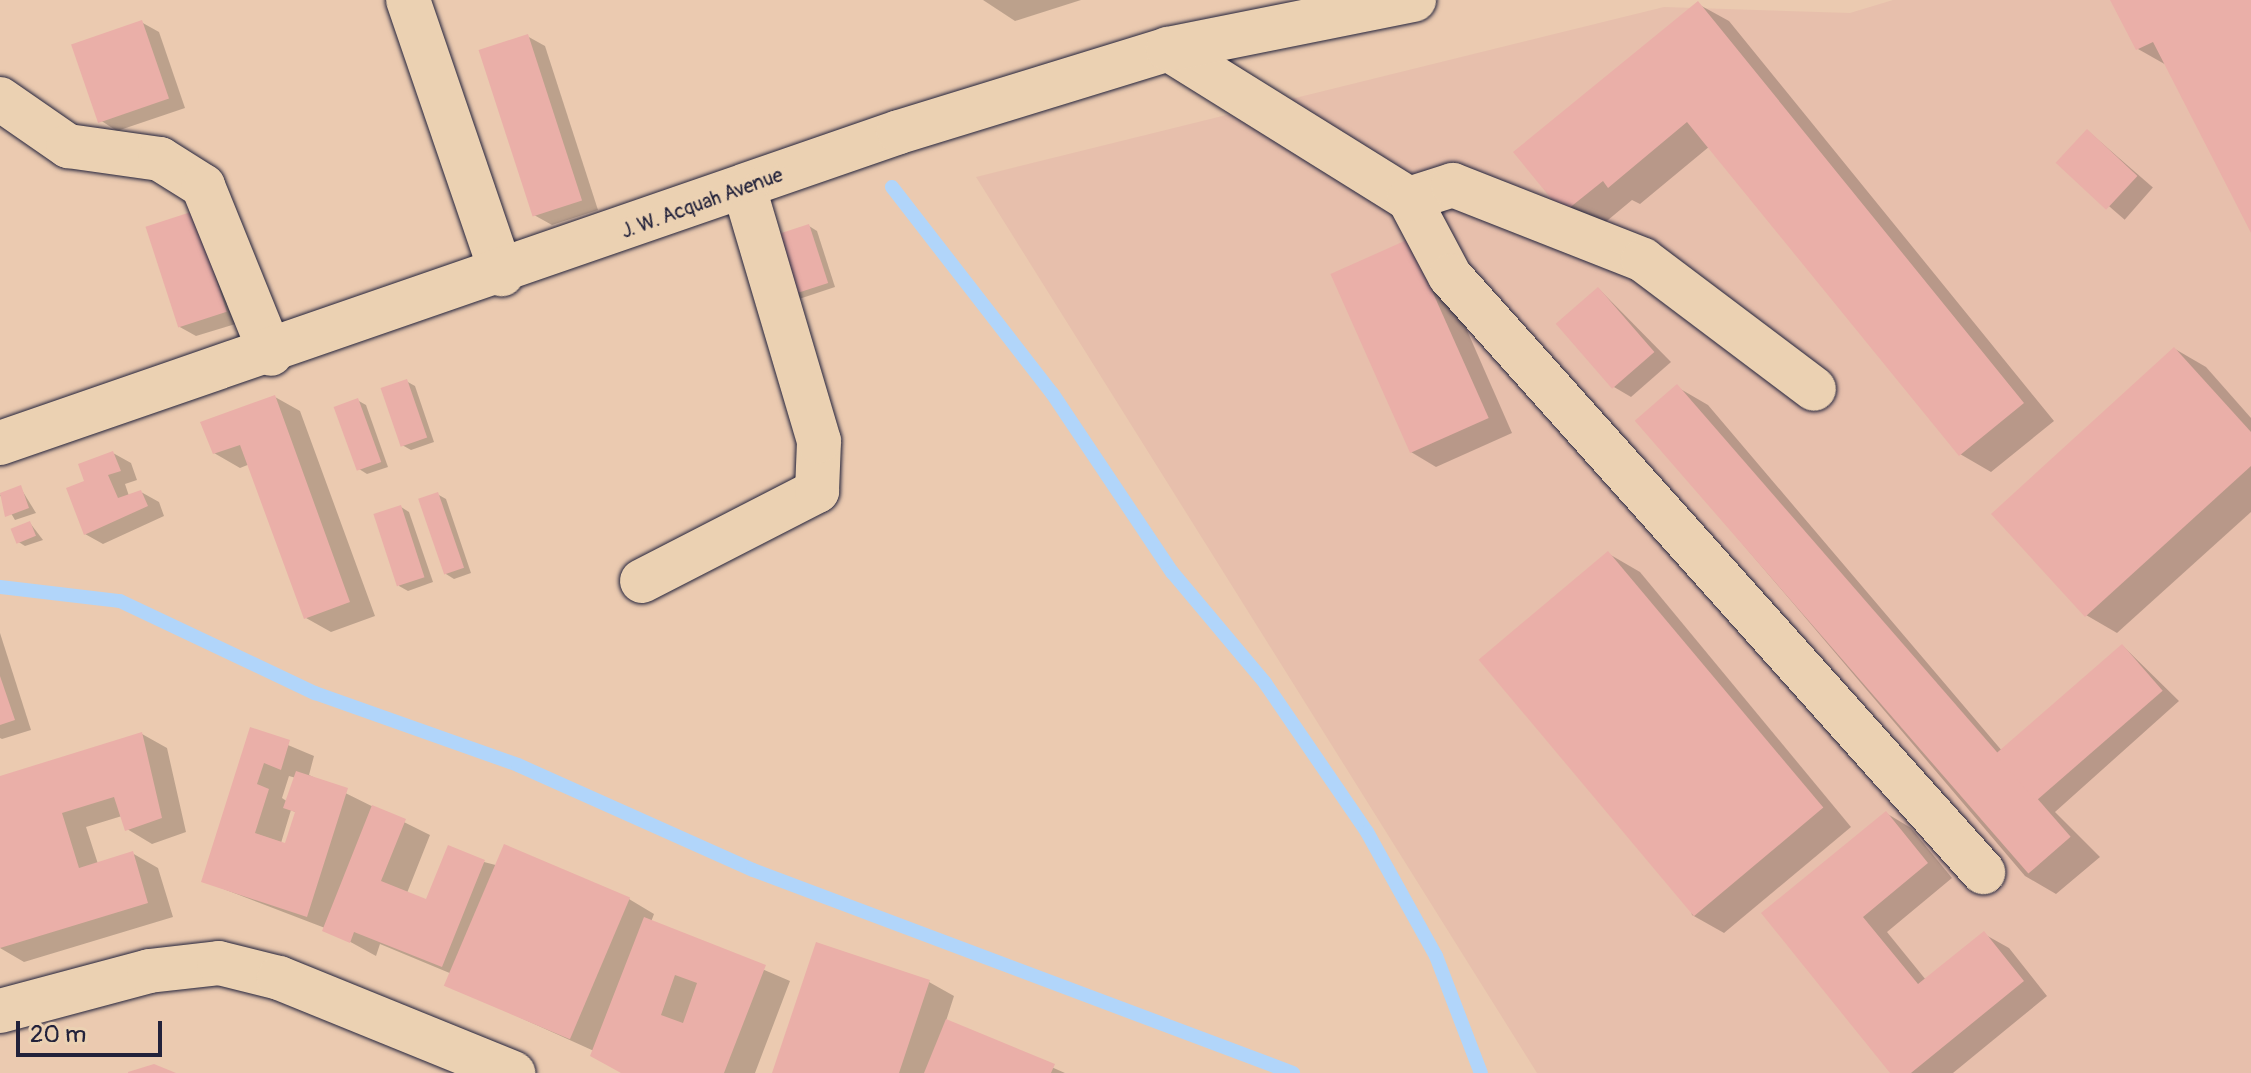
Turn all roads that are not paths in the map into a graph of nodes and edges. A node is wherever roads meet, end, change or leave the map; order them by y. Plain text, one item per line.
1 (408, 0) edge
2 (1414, 0) edge
3 (1168, 49) junction
4 (0, 99) edge
5 (744, 188) junction
6 (1409, 199) junction
7 (502, 274) junction
8 (271, 354) junction
9 (1814, 389) dead end
10 (0, 443) edge
11 (642, 581) dead end
12 (1983, 872) dead end
13 (0, 1011) edge
14 (513, 1073) edge

1 - 7 street
2 - 3 street, J. W. Acquah Avenue
3 - 5 street, J. W. Acquah Avenue
3 - 6 street
4 - 8 street
5 - 7 street, J. W. Acquah Avenue
5 - 11 street
6 - 9 street
6 - 12 street
7 - 8 street, J. W. Acquah Avenue
8 - 10 street, J. W. Acquah Avenue
13 - 14 street

